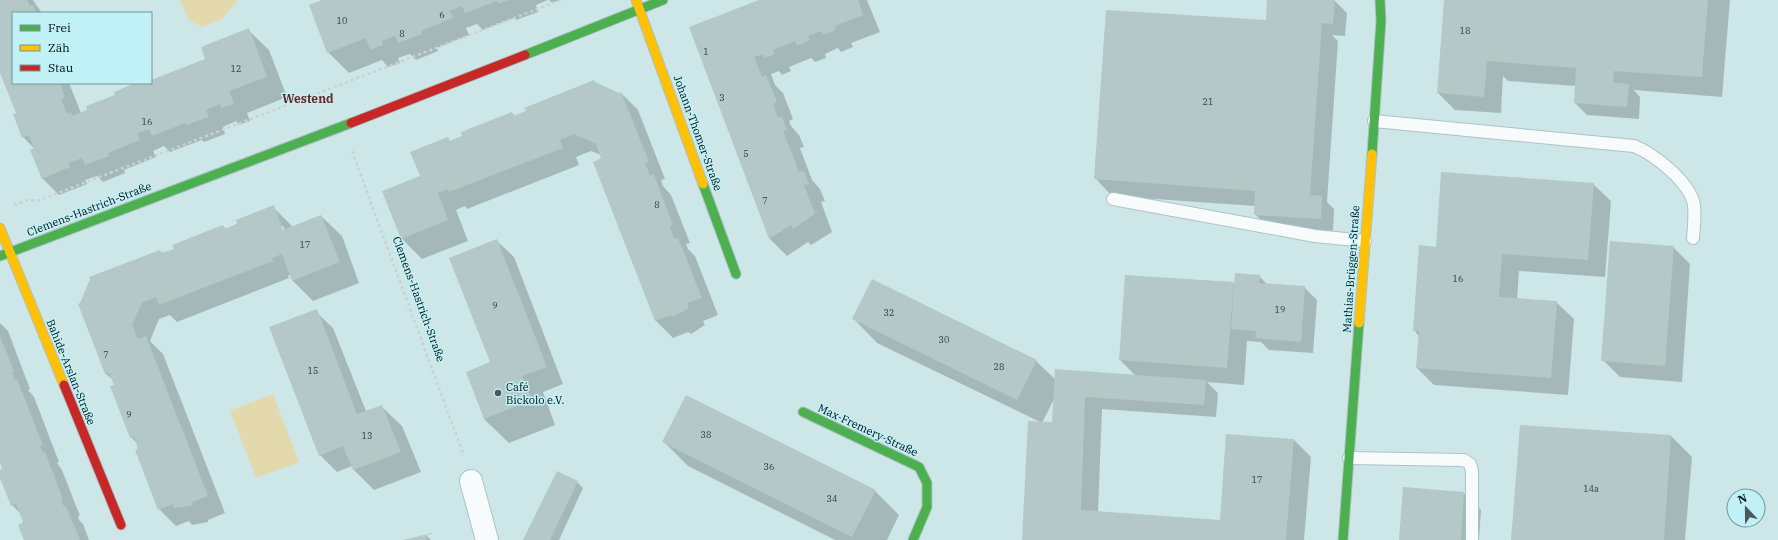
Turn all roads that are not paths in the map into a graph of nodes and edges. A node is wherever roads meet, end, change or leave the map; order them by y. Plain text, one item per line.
1 (636, 0) edge
2 (663, 0) edge
3 (1380, 0) edge
4 (640, 9) junction
5 (1374, 121) junction
6 (1113, 199) dead end
7 (0, 228) edge
8 (1693, 238) dead end
9 (1365, 242) junction
10 (9, 252) junction
11 (0, 256) edge
12 (736, 274) dead end
13 (803, 412) dead end
14 (1349, 458) junction
15 (472, 481) road end
16 (121, 524) dead end
17 (487, 540) edge
18 (913, 540) edge
19 (1343, 540) edge
20 (1472, 540) edge

1 - 4 street, Johann-Thomer-Straße
2 - 4 street, Clemens-Hastrich-Straße
3 - 5 street, Mathias-Brüggen-Straße
4 - 10 street, Clemens-Hastrich-Straße
4 - 12 street, Johann-Thomer-Straße
5 - 8 lane
5 - 9 street, Mathias-Brüggen-Straße
6 - 9 lane
7 - 10 street, Bahide-Arslan-Straße
9 - 14 street, Mathias-Brüggen-Straße
10 - 11 street, Clemens-Hastrich-Straße
10 - 16 street, Bahide-Arslan-Straße
13 - 18 street, Max-Fremery-Straße
14 - 19 street, Mathias-Brüggen-Straße
14 - 20 lane
15 - 17 street

